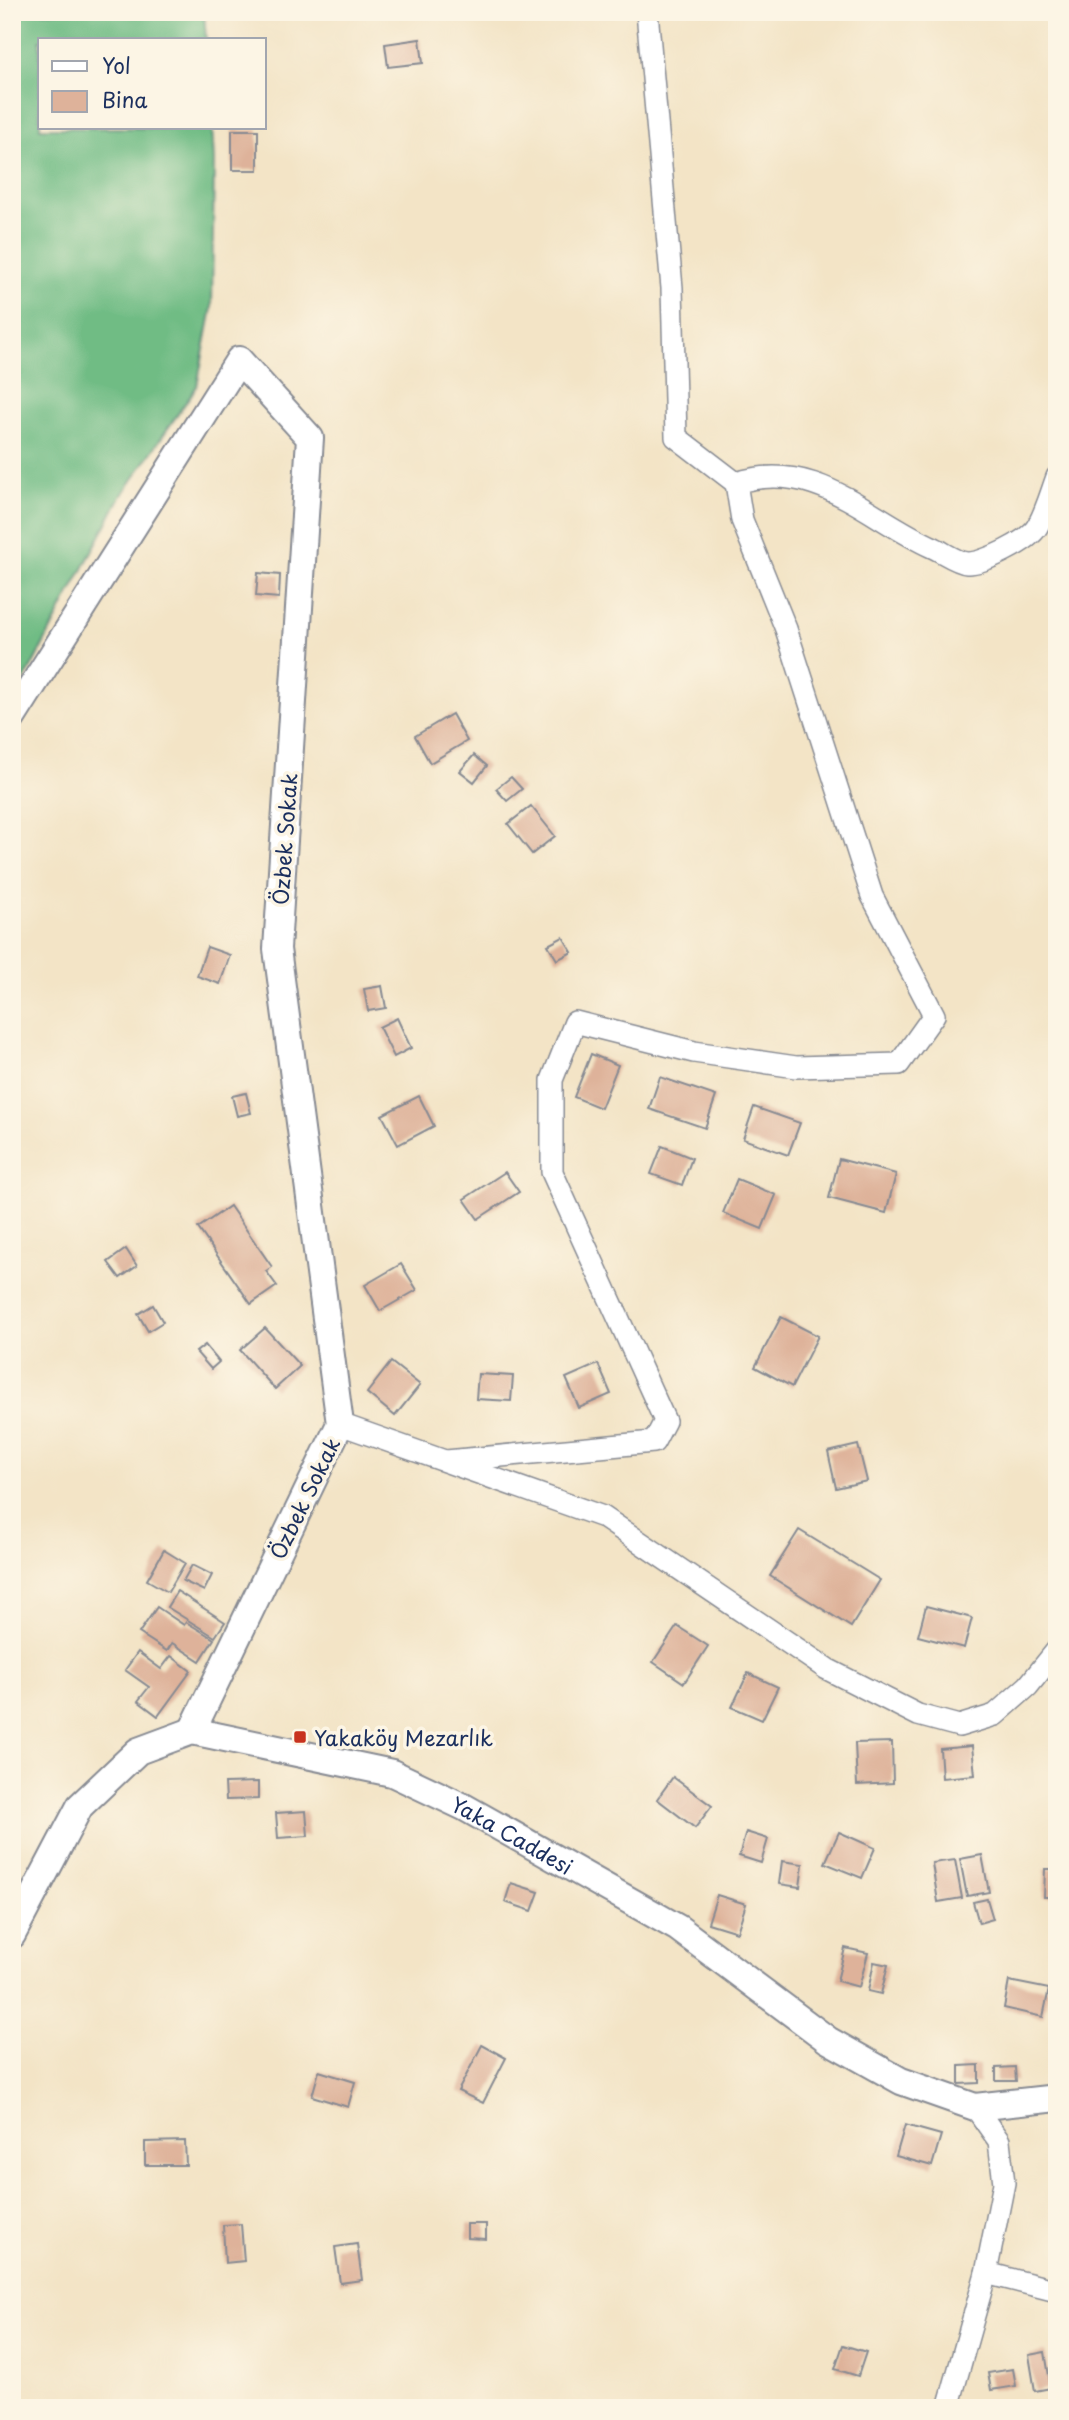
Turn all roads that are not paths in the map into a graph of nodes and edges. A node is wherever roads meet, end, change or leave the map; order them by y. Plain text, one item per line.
1 (647, 12) edge
2 (1057, 477) edge
3 (736, 483) junction
4 (12, 719) edge
5 (340, 1424) junction
6 (446, 1461) junction
7 (1057, 1650) edge
8 (192, 1731) junction
9 (12, 1935) edge
10 (1057, 2098) edge
11 (975, 2107) junction
12 (986, 2273) junction
13 (1057, 2291) edge
14 (948, 2408) edge

1 - 3 street
2 - 3 street
3 - 6 street
4 - 5 street, Özbek Sokak
5 - 6 street
5 - 8 street, Özbek Sokak
6 - 7 street
8 - 9 street
8 - 11 street, Yaka Caddesi
10 - 11 street, Yaka Caddesi
11 - 12 street
12 - 13 street
12 - 14 street

